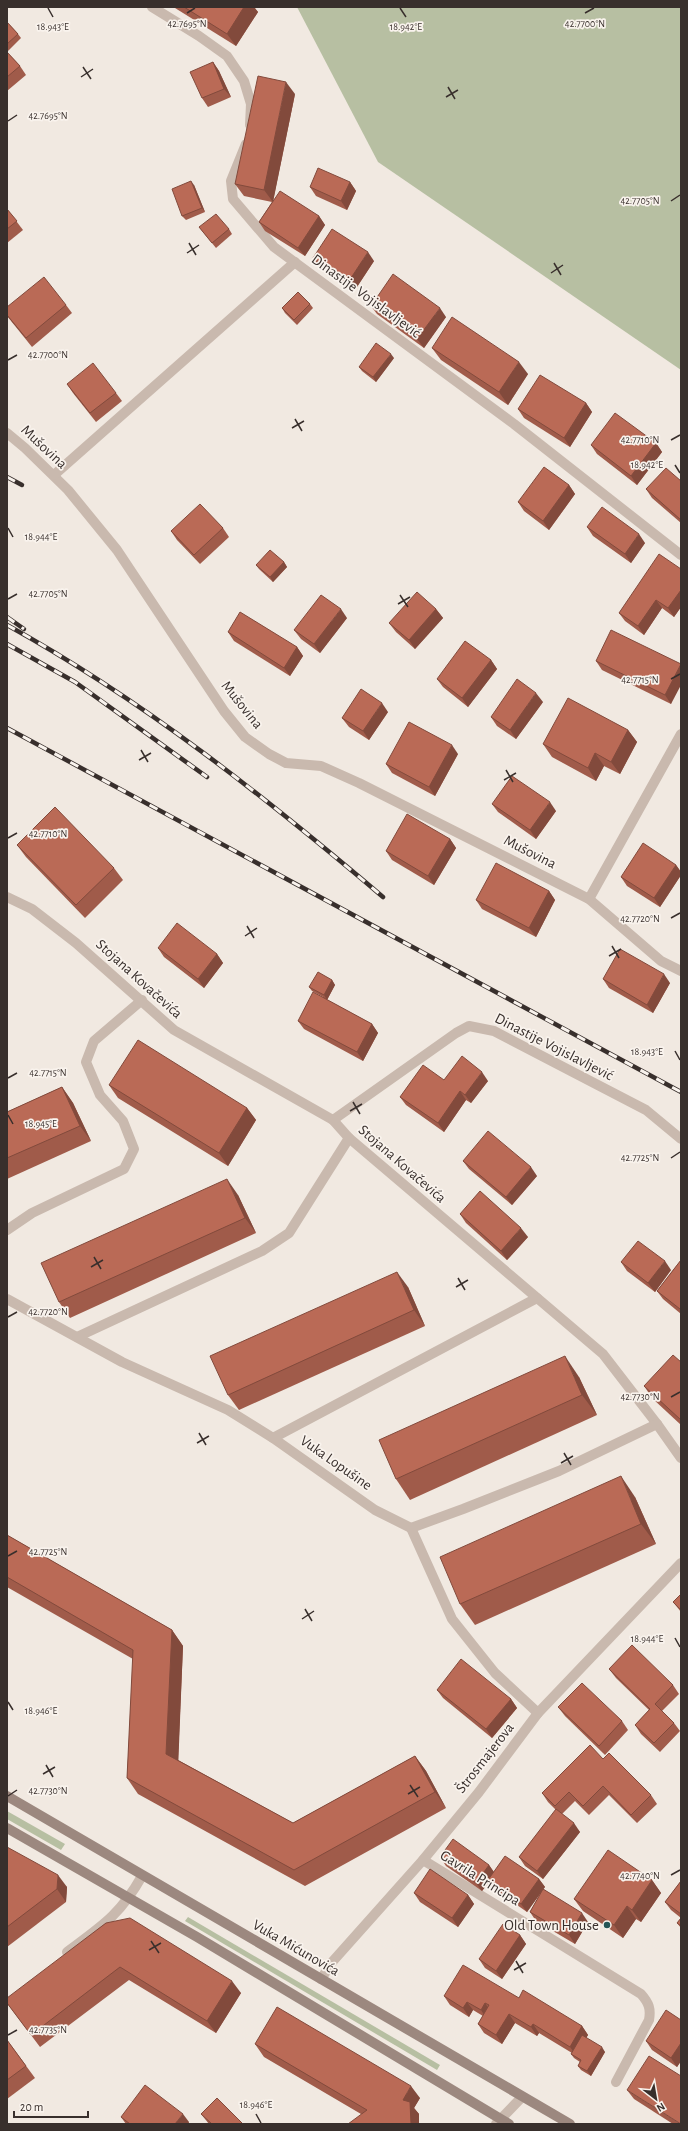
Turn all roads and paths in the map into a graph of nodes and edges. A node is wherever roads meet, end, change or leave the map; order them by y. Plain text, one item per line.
1 (152, 7) edge
2 (295, 262) junction
3 (7, 433) edge
4 (54, 475) junction
5 (681, 555) edge
6 (681, 734) edge
7 (7, 897) edge
8 (589, 898) junction
9 (681, 971) edge
10 (142, 1000) junction
11 (333, 1120) junction
12 (349, 1138) junction
13 (681, 1139) edge
14 (7, 1230) edge
15 (537, 1298) junction
16 (7, 1299) edge
17 (77, 1337) junction
18 (658, 1424) junction
19 (273, 1438) junction
20 (681, 1458) edge
21 (411, 1528) junction
22 (681, 1563) edge
23 (538, 1713) junction
24 (7, 1796) edge
25 (7, 1828) edge
26 (423, 1860) junction
27 (142, 1876) junction
28 (130, 1898) junction
29 (61, 1957) edge
30 (320, 1979) junction
31 (616, 2082) dead end
32 (522, 2097) junction
33 (502, 2123) edge
34 (570, 2124) edge

1 - 2 street, Dinastije Vojislavljević
2 - 4 street
2 - 5 street, Dinastije Vojislavljević
3 - 4 street, Mušovina
4 - 8 street, Mušovina
6 - 8 street
7 - 10 street, Stojana Kovačevića
8 - 9 street
10 - 11 street, Stojana Kovačevića
10 - 14 street
11 - 12 street, Stojana Kovačevića
11 - 13 street, Dinastije Vojislavljević
12 - 15 street, Stojana Kovačevića
12 - 17 street
15 - 18 street, Stojana Kovačevića
15 - 19 street
16 - 17 street, Vuka Lopušine
17 - 19 street, Vuka Lopušine
18 - 20 street, Stojana Kovačevića
18 - 21 street
19 - 21 street, Vuka Lopušine
21 - 23 street
22 - 23 street, Štrosmajerova
23 - 26 street, Štrosmajerova
24 - 27 main road, Vuka Mićunovića
25 - 28 main road
26 - 30 street, Štrosmajerova
26 - 31 street, Gavrila Principa
27 - 28 street
27 - 30 main road, Vuka Mićunovića
28 - 29 street
28 - 33 main road
30 - 32 main road, Vuka Mićunovića
32 - 33 street
32 - 34 main road, Vuka Mićunovića

